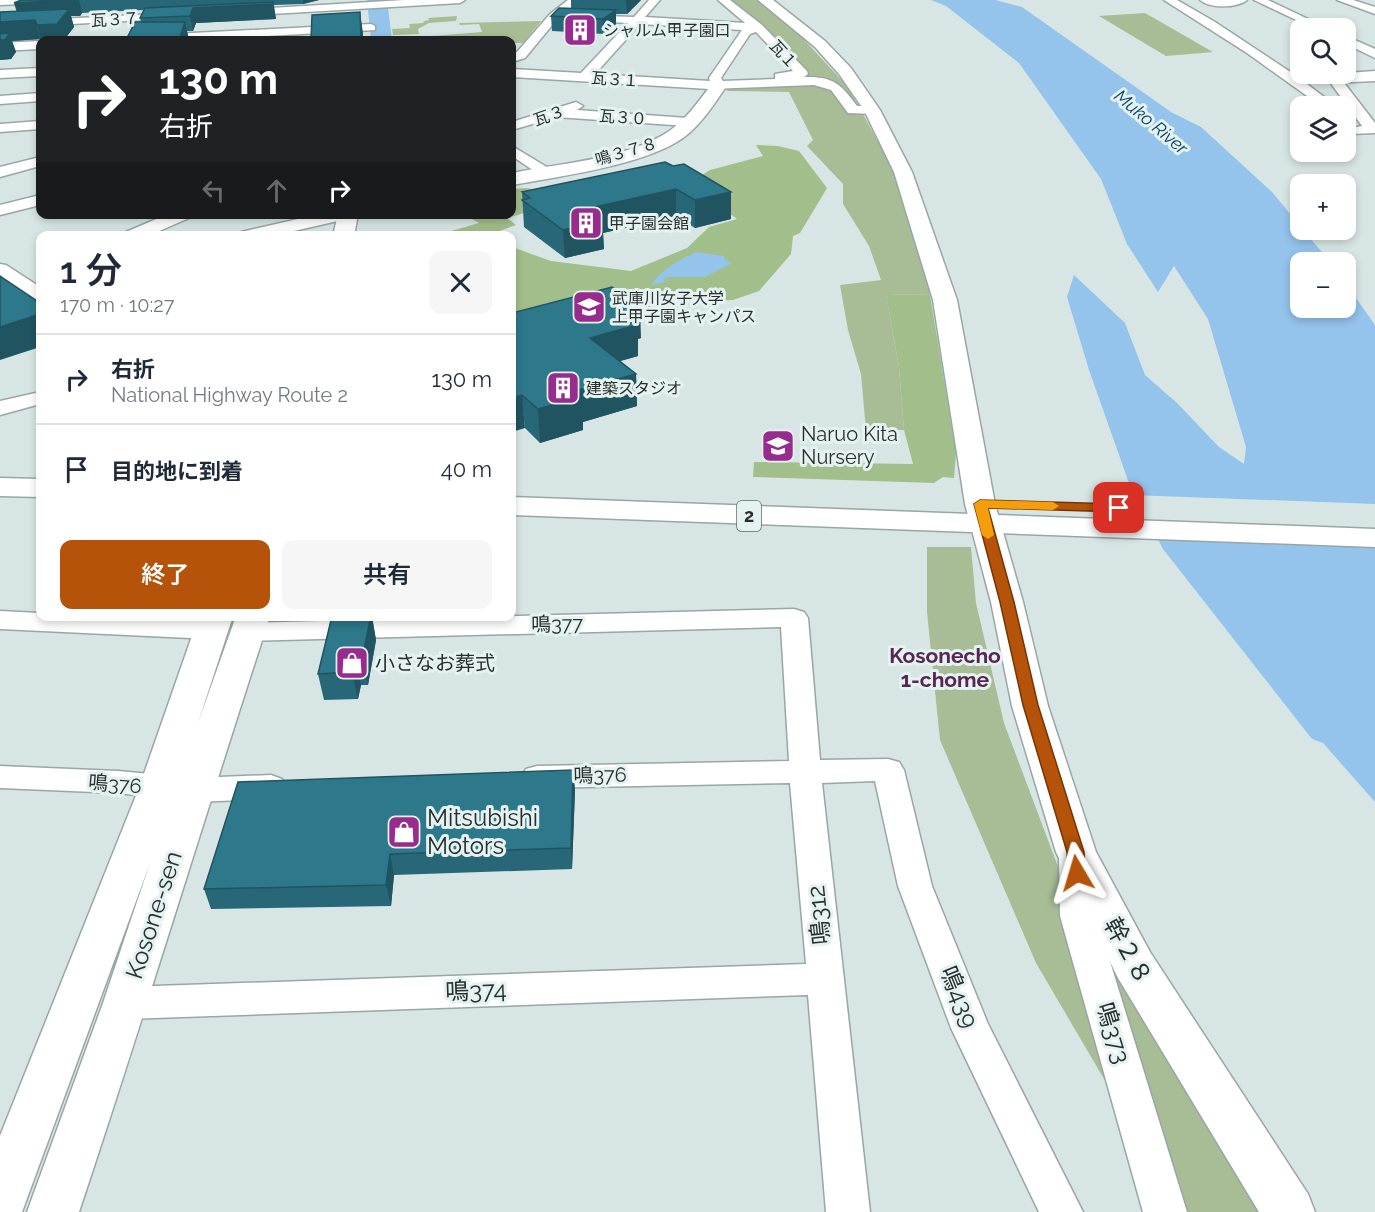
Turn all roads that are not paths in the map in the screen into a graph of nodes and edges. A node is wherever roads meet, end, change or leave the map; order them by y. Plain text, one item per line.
1 (46, 0) edge
2 (460, 0) edge
3 (575, 0) edge
4 (655, 0) edge
5 (723, 0) edge
6 (765, 0) edge
7 (1169, 0) edge
8 (1242, 0) edge
9 (1259, 0) edge
10 (1342, 0) edge
11 (0, 2) edge
12 (1209, 2) edge
13 (373, 5) edge
14 (1375, 11) edge
15 (142, 14) junction
16 (221, 14) edge
17 (187, 16) edge
18 (554, 16) junction
19 (1299, 18) edge
20 (1203, 19) junction
21 (635, 20) junction
22 (0, 23) edge
23 (758, 27) junction
24 (372, 34) edge
25 (133, 36) edge
26 (292, 36) edge
27 (36, 45) edge
28 (528, 45) junction
29 (1356, 45) edge
30 (516, 46) edge
31 (0, 47) edge
32 (1373, 53) edge
33 (516, 57) edge
34 (1356, 64) edge
35 (36, 72) edge
36 (1356, 72) edge
37 (516, 73) edge
38 (0, 74) edge
39 (1375, 76) edge
40 (585, 77) junction
41 (614, 80) junction
42 (718, 83) junction
43 (1352, 84) edge
44 (1316, 96) edge
45 (36, 97) edge
46 (0, 100) edge
47 (872, 110) junction
48 (558, 113) junction
49 (687, 122) junction
50 (36, 125) edge
51 (516, 125) edge
52 (0, 128) edge
53 (1357, 131) joint
54 (1375, 146) edge
55 (516, 153) edge
56 (36, 157) edge
57 (0, 160) edge
58 (36, 163) edge
59 (0, 172) edge
60 (545, 172) junction
61 (516, 178) edge
62 (36, 201) edge
63 (0, 210) edge
64 (155, 219) edge
65 (171, 219) edge
66 (324, 219) edge
67 (162, 223) junction
68 (144, 231) edge
69 (270, 231) edge
70 (0, 268) edge
71 (32, 282) edge
72 (0, 289) edge
73 (36, 399) edge
74 (0, 408) edge
75 (0, 468) edge
76 (36, 469) edge
77 (516, 486) edge
78 (0, 487) edge
79 (36, 488) edge
80 (516, 506) edge
81 (983, 514) junction
82 (1375, 516) edge
83 (1375, 538) edge
84 (794, 618) joint
85 (0, 620) edge
86 (36, 621) edge
87 (58, 621) edge
88 (513, 621) edge
89 (516, 621) edge
90 (232, 624) edge
91 (888, 770) joint
92 (805, 771) junction
93 (0, 777) edge
94 (514, 778) edge
95 (305, 786) edge
96 (176, 789) junction
97 (1076, 852) junction
98 (825, 979) junction
99 (126, 1003) junction
100 (0, 1202) edge
101 (52, 1212) edge
102 (848, 1212) edge
103 (1061, 1212) edge
104 (1165, 1212) edge
105 (1289, 1212) edge

1 - 11 street
1 - 22 main road
2 - 13 street
3 - 18 street
4 - 21 street
5 - 23 street, 瓦１
6 - 47 main road, 幹２８
7 - 20 street
8 - 12 street
9 - 19 street
10 - 14 street
12 - 20 street
13 - 16 street
13 - 24 street
15 - 17 street, 瓦３７
15 - 22 street, 瓦３７
15 - 25 street
18 - 21 street
18 - 28 street
20 - 44 street
21 - 23 street
21 - 40 street
23 - 42 street
23 - 42 street, 瓦１
24 - 26 street
27 - 31 street
28 - 30 street
28 - 33 street
29 - 32 street
32 - 34 street
35 - 38 street
36 - 39 main road
37 - 40 street, 瓦３１
40 - 41 street, 瓦３１
41 - 42 street, 瓦３１
41 - 48 street, 瓦３
42 - 47 street
42 - 49 main road, 鳴３７８
43 - 53 street
45 - 46 street
47 - 81 main road, 幹２８
48 - 49 street, 瓦３０
48 - 51 street, 瓦３
49 - 60 main road, 鳴３７８
50 - 52 street
53 - 54 street
55 - 60 street
56 - 57 street
58 - 59 street
60 - 61 main road, 鳴３７８
62 - 63 street
64 - 67 street
65 - 67 street
66 - 69 street
67 - 68 street
70 - 71 street
71 - 72 street
73 - 74 street
75 - 76 main road
77 - 81 main road, 2
78 - 79 main road
80 - 81 main road, 2
81 - 82 main road, 2
81 - 83 main road, 2
81 - 97 main road, 幹２８
84 - 89 street, 鳴377
84 - 92 street, 鳴312
85 - 86 street, 鳴377
87 - 90 street, 鳴377
88 - 90 street, 鳴377
90 - 96 main road, Kosone-sen
91 - 92 street, 鳴376
91 - 103 street, 鳴439
92 - 94 street, 鳴376
92 - 98 street, 鳴312
93 - 96 street, 鳴376
95 - 96 street, 鳴376
96 - 99 main road, Kosone-sen
96 - 100 main road, Kosone-sen
97 - 104 street, 鳴373
97 - 105 main road, 幹２８
98 - 99 street, 鳴374
98 - 102 street, 鳴312
99 - 101 main road, Kosone-sen

